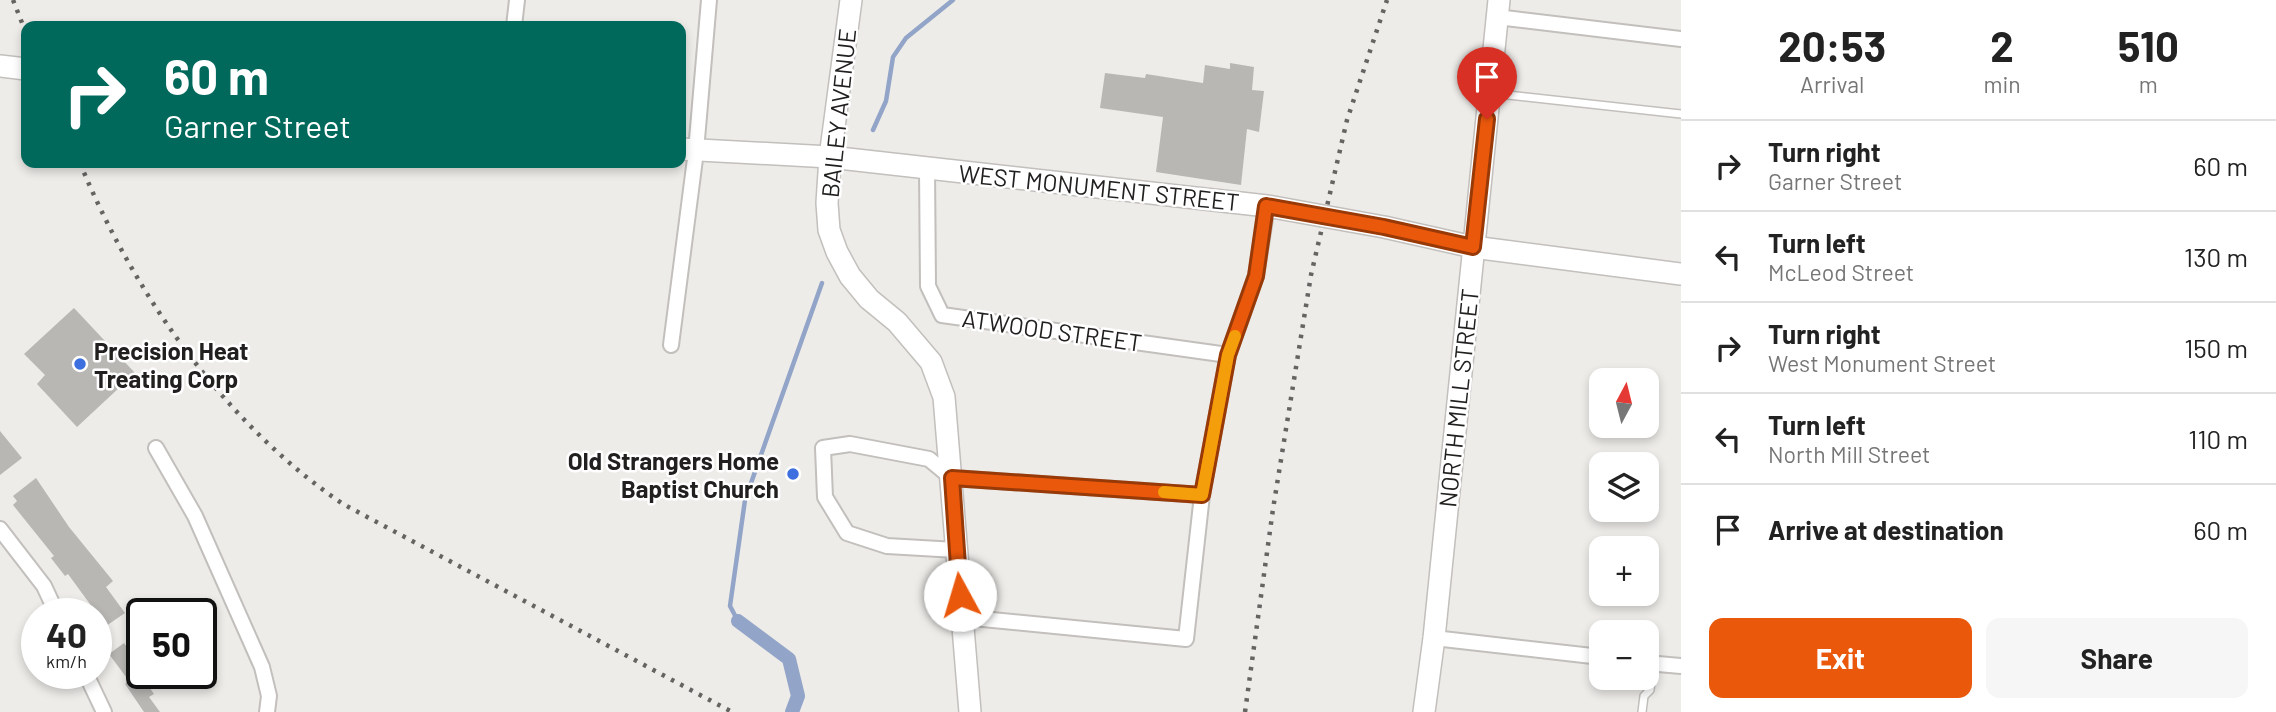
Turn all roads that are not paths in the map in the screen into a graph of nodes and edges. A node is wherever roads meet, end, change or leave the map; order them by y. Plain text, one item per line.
1 (517, 0) edge
2 (709, 0) edge
3 (851, 0) edge
4 (1498, 8) edge
5 (515, 21) edge
6 (1681, 39) edge
7 (0, 66) edge
8 (21, 68) edge
9 (1490, 93) junction
10 (1681, 114) edge
11 (688, 150) edge
12 (830, 157) junction
13 (927, 168) junction
14 (1266, 206) junction
15 (1473, 247) junction
16 (1681, 274) edge
17 (671, 345) dead end
18 (1228, 355) junction
19 (156, 449) dead end
20 (952, 478) junction
21 (1202, 495) junction
22 (0, 529) edge
23 (956, 550) junction
24 (50, 598) edge
25 (962, 617) junction
26 (1434, 638) junction
27 (1589, 656) edge
28 (1659, 664) edge
29 (1681, 666) edge
30 (93, 689) edge
31 (1650, 690) edge
32 (104, 712) edge
33 (267, 712) edge
34 (970, 712) edge
35 (1424, 712) edge
36 (1642, 712) edge

1 - 5 street
2 - 11 street
3 - 12 street, BAILEY AVENUE
4 - 6 street
4 - 9 street, NORTH MILL STREET
7 - 8 street
9 - 10 lane
9 - 15 street, NORTH MILL STREET
11 - 12 street, WEST MONUMENT STREET
11 - 17 street
12 - 13 street, WEST MONUMENT STREET
12 - 20 street, BAILEY AVENUE
13 - 14 street, WEST MONUMENT STREET
13 - 18 street, ATWOOD STREET
14 - 15 street, WEST MONUMENT STREET
14 - 18 street
15 - 16 street, WEST MONUMENT STREET
15 - 26 street, NORTH MILL STREET
18 - 21 street
19 - 33 street
20 - 21 street
20 - 23 street, BAILEY AVENUE
20 - 23 street
21 - 25 street
22 - 24 street
23 - 25 street, BAILEY AVENUE
25 - 34 street, BAILEY AVENUE
26 - 27 street
26 - 35 street, NORTH MILL STREET
28 - 29 street
30 - 32 street
31 - 36 lane

